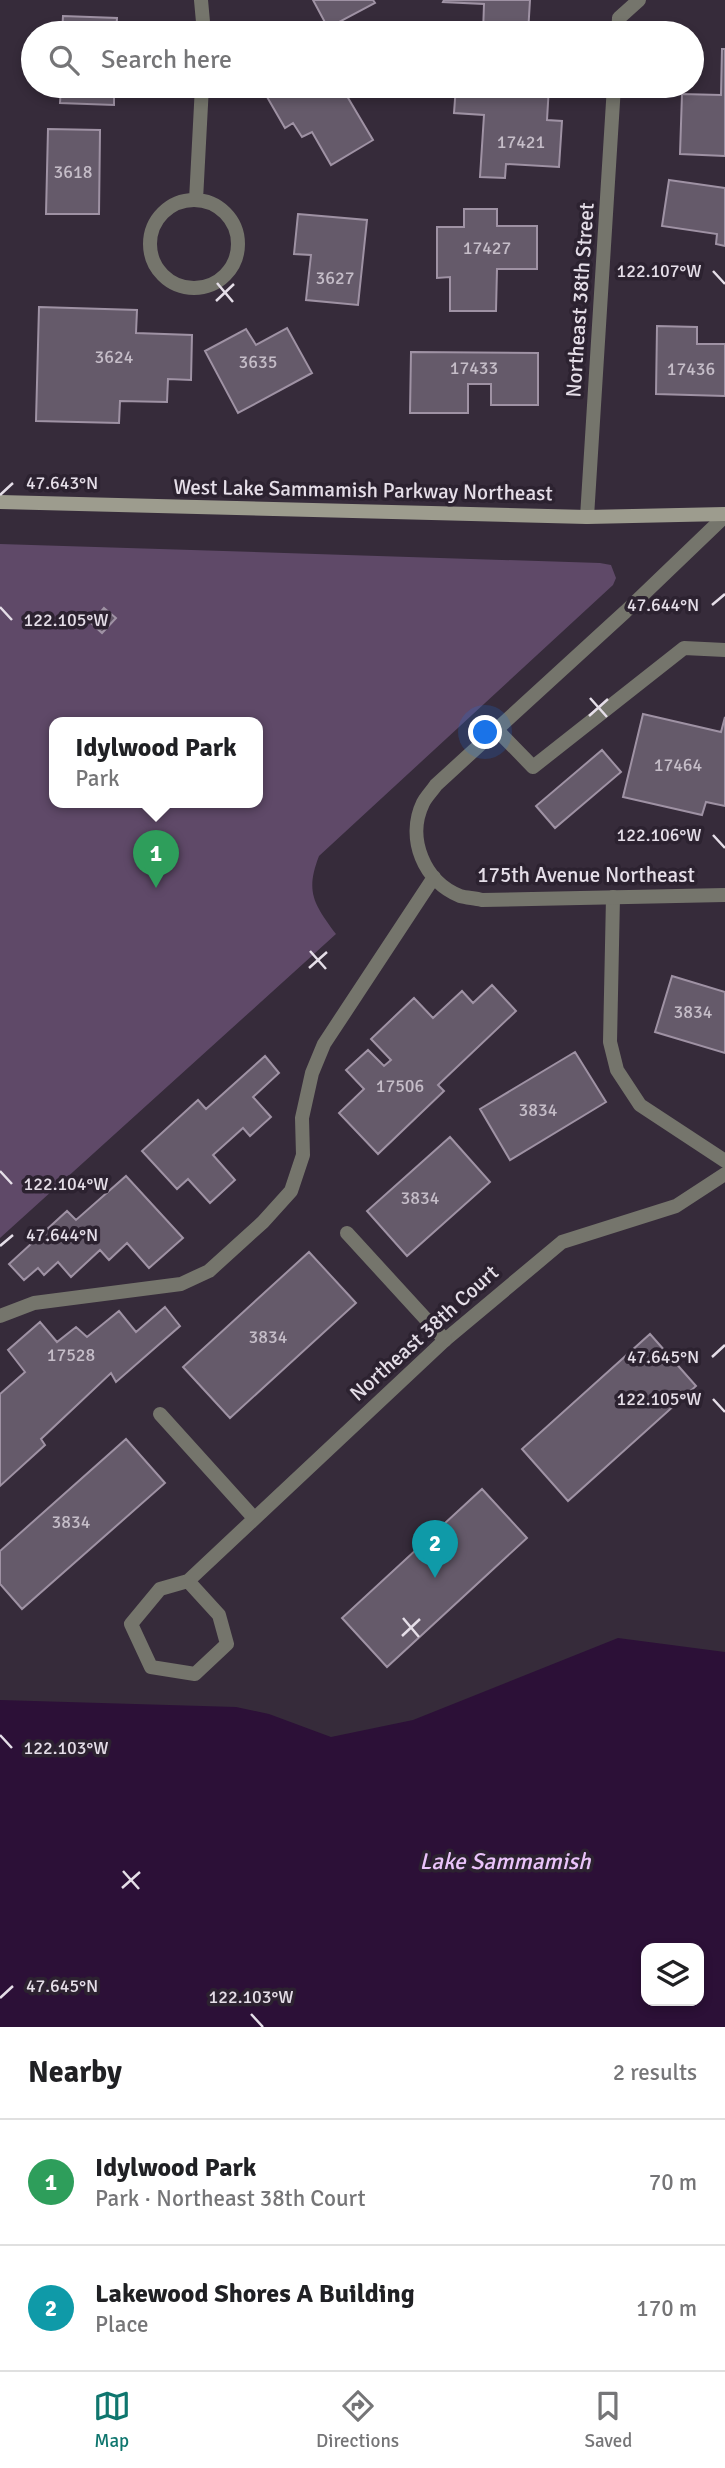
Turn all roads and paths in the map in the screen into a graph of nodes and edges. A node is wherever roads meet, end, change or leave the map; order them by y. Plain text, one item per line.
1 (201, 0) edge
2 (639, 0) edge
3 (203, 21) edge
4 (619, 21) edge
5 (201, 98) edge
6 (613, 98) edge
7 (196, 200) junction
8 (0, 502) edge
9 (725, 515) edge
10 (587, 517) junction
11 (725, 650) edge
12 (496, 729) junction
13 (434, 877) junction
14 (725, 895) edge
15 (613, 897) junction
16 (725, 1161) edge
17 (725, 1174) edge
18 (347, 1233) dead end
19 (0, 1316) edge
20 (445, 1340) junction
21 (160, 1415) dead end
22 (254, 1518) junction
23 (188, 1581) junction

1 - 3 street
2 - 4 street
5 - 7 street
6 - 10 street, Northeast 38th Street
7 - 7 street
8 - 10 main road, West Lake Sammamish Parkway Northeast
9 - 10 main road, West Lake Sammamish Parkway Northeast
9 - 12 street
11 - 12 street
12 - 13 street, 175th Avenue Northeast
13 - 15 street, 175th Avenue Northeast
13 - 19 street
14 - 15 street, 175th Avenue Northeast
15 - 16 street
17 - 20 street, Northeast 38th Court
18 - 20 street
20 - 22 street, Northeast 38th Court
21 - 22 street
22 - 23 street, Northeast 38th Court
23 - 23 street, Northeast 38th Court

